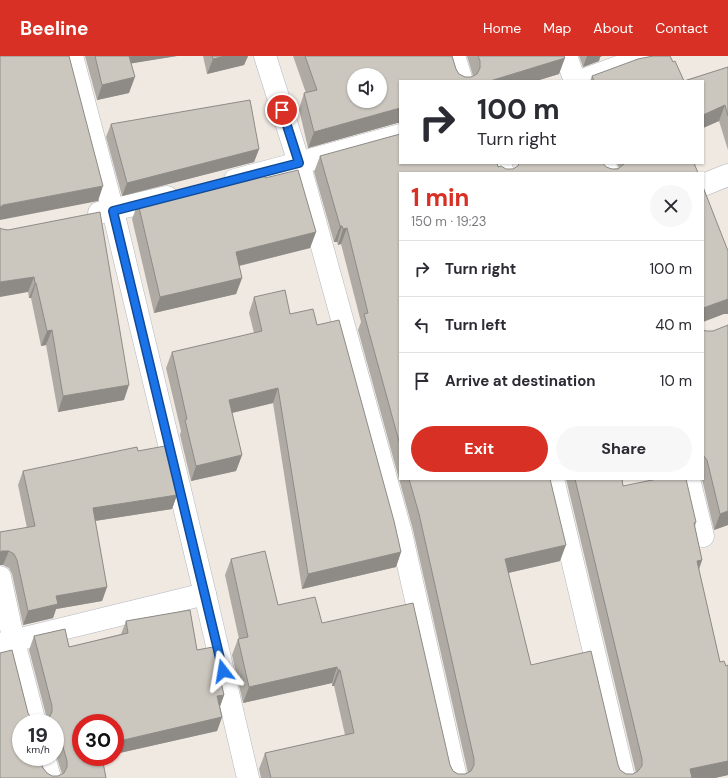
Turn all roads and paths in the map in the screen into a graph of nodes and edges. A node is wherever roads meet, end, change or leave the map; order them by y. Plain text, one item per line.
1 (72, 56) edge
2 (265, 56) edge
3 (454, 56) edge
4 (566, 56) edge
5 (648, 56) edge
6 (462, 80) edge
7 (575, 80) edge
8 (583, 80) edge
9 (399, 135) edge
10 (299, 163) junction
11 (728, 175) edge
12 (214, 185) edge
13 (704, 186) edge
14 (183, 193) edge
15 (113, 211) junction
16 (83, 217) edge
17 (553, 480) edge
18 (689, 480) edge
19 (704, 536) dead end
20 (0, 577) edge
21 (205, 594) junction
22 (7, 643) edge
23 (32, 714) edge
24 (47, 766) edge
25 (50, 778) edge
26 (248, 778) edge
27 (456, 778) edge
28 (624, 778) edge

1 - 15 street
2 - 10 street
3 - 6 street
4 - 7 street
5 - 8 street
9 - 10 street
10 - 12 street
10 - 27 street
11 - 13 street
14 - 15 street
15 - 16 street
15 - 21 street
17 - 28 street
18 - 19 street
20 - 22 street
21 - 22 street
21 - 26 street
22 - 23 street
24 - 25 street

